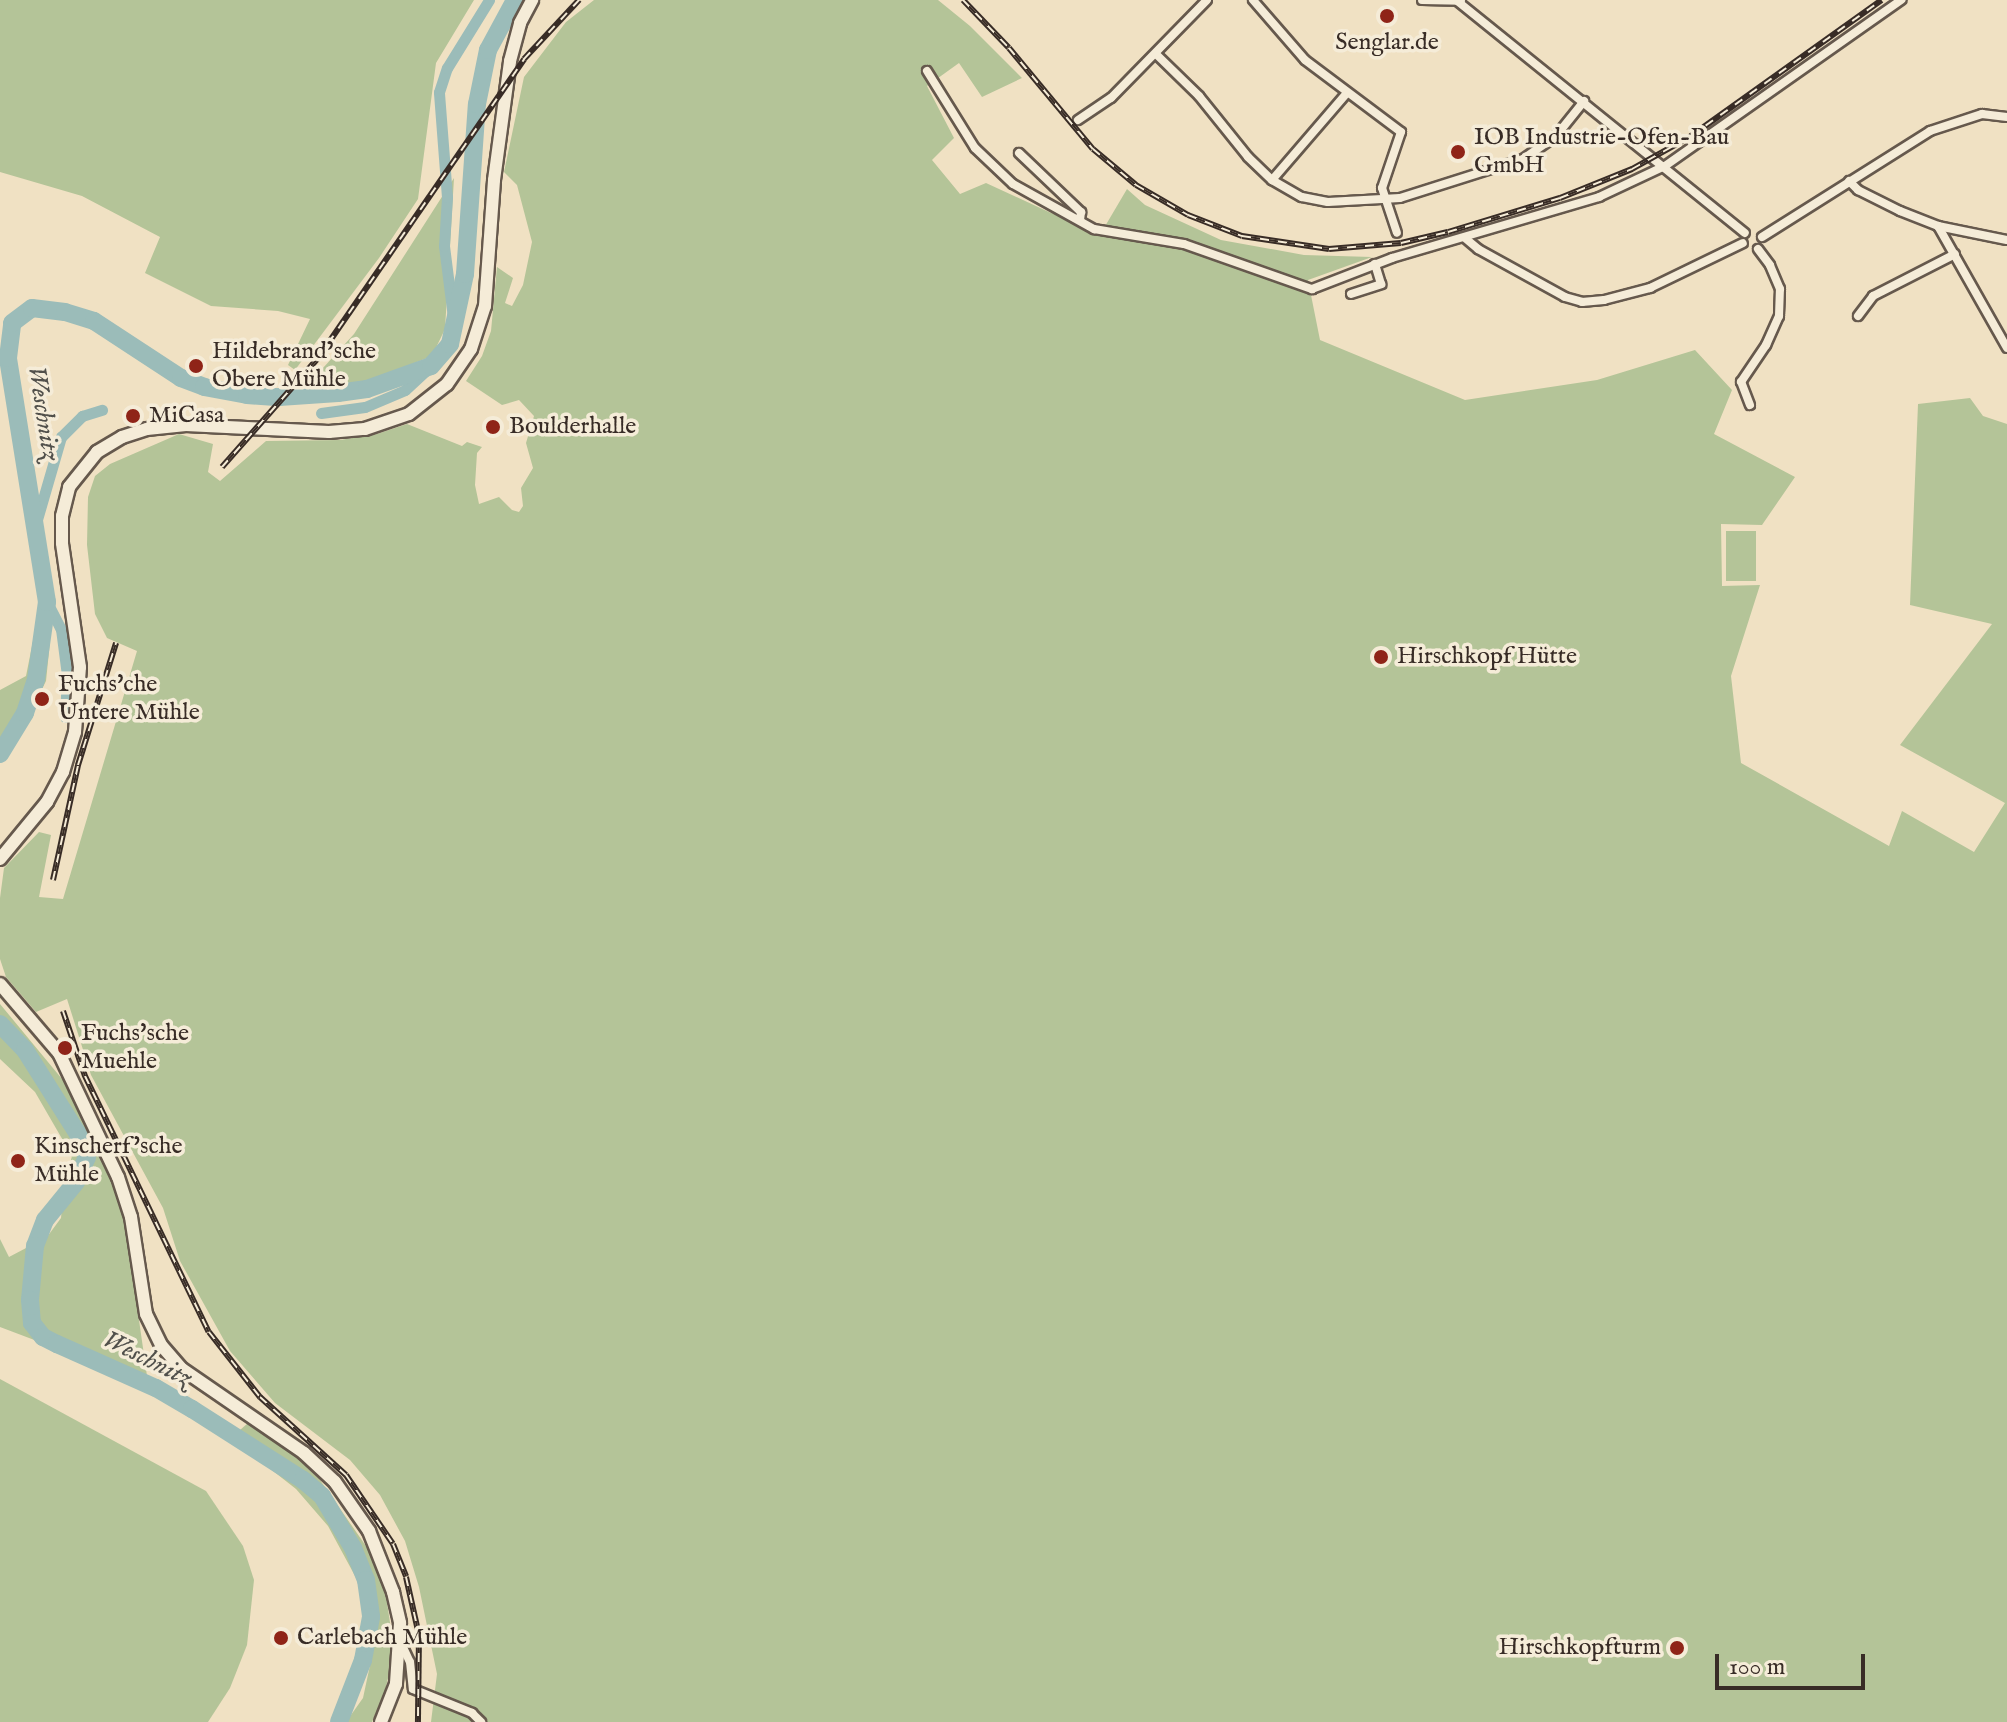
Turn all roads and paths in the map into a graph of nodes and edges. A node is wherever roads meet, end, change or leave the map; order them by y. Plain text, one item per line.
1 (532, 0) edge
2 (1207, 0) edge
3 (1253, 0) edge
4 (1422, 0) edge
5 (1459, 0) edge
6 (1901, 0) edge
7 (1157, 55) junction
8 (927, 71) dead end
9 (1346, 94) junction
10 (1584, 101) junction
11 (2007, 117) edge
12 (1078, 120) dead end
13 (1019, 153) dead end
14 (1665, 166) junction
15 (1272, 180) junction
16 (1849, 181) junction
17 (1386, 200) junction
18 (1080, 220) junction
19 (1938, 226) junction
20 (1397, 233) dead end
21 (1745, 233) junction
22 (1762, 237) junction
23 (1465, 238) junction
24 (2007, 240) edge
25 (1743, 243) junction
26 (1758, 249) junction
27 (1955, 254) junction
28 (1375, 264) junction
29 (1351, 294) dead end
30 (1858, 316) dead end
31 (2007, 348) edge
32 (1750, 405) dead end
33 (0, 859) edge
34 (0, 984) edge
35 (400, 1643) junction
36 (381, 1722) edge
37 (481, 1722) edge

1 - 33 main road
2 - 7 street
3 - 9 street
4 - 5 street
5 - 10 street
6 - 14 street
7 - 12 street
7 - 15 street
8 - 18 street
9 - 15 street
9 - 17 street
10 - 14 street
10 - 17 street
11 - 16 street
13 - 18 street
14 - 21 street
14 - 23 street
15 - 17 street
16 - 19 street
16 - 22 street
17 - 20 street
18 - 28 street
19 - 24 street
19 - 27 street
21 - 22 street
21 - 25 street
22 - 26 street
23 - 25 street
23 - 28 street
25 - 26 street
26 - 32 street
27 - 30 street
27 - 31 street
28 - 29 street
34 - 35 main road
35 - 36 main road
35 - 37 street

